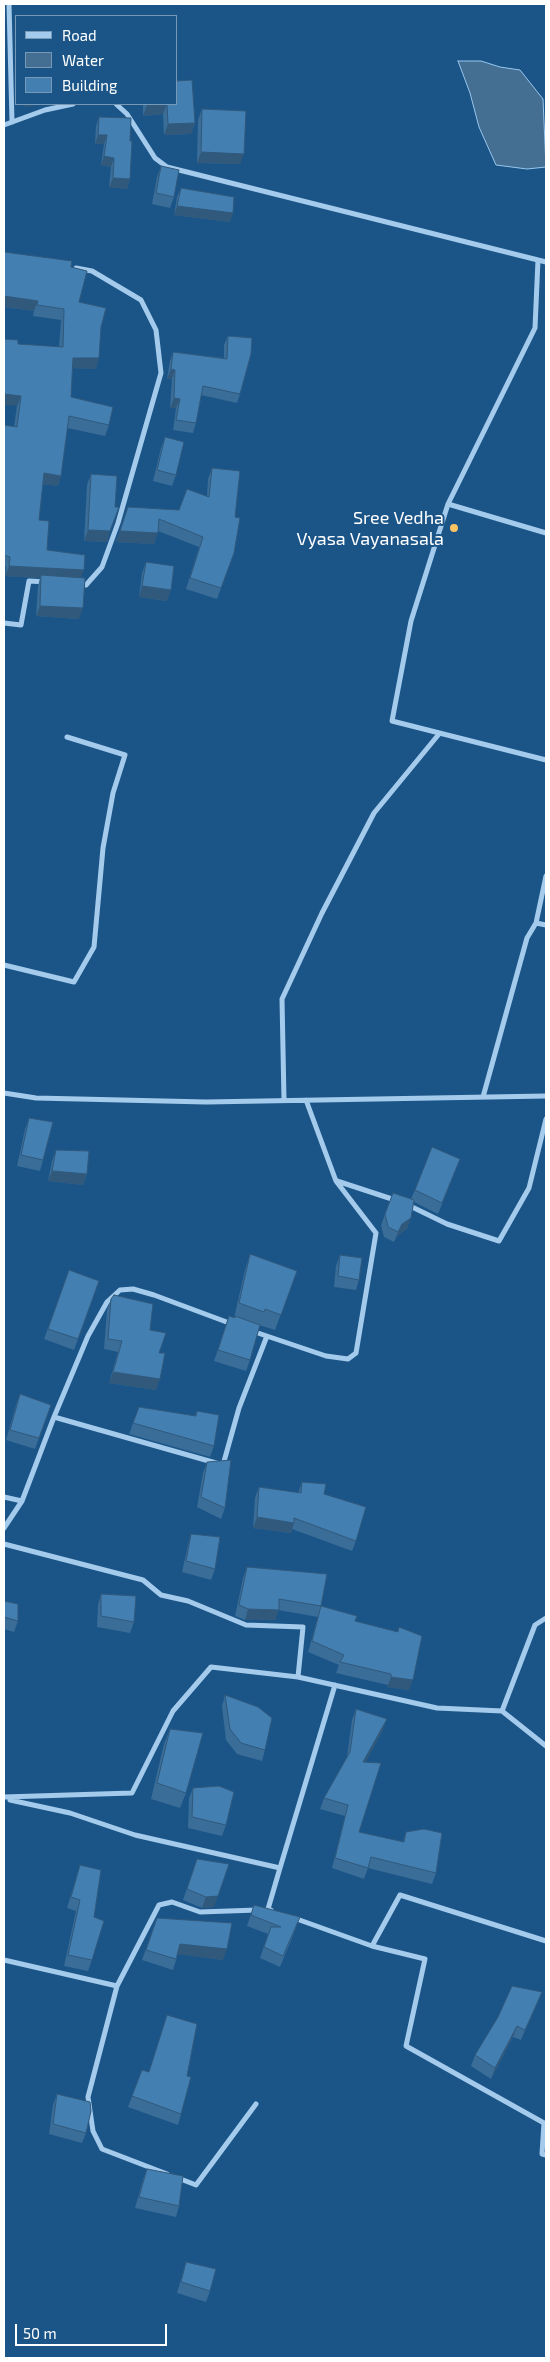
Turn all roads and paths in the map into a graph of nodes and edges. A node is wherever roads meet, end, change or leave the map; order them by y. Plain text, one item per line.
1 (9, 4) edge
2 (69, 105) edge
3 (117, 105) edge
4 (12, 122) junction
5 (4, 125) edge
6 (538, 260) junction
7 (546, 262) edge
8 (72, 268) edge
9 (448, 504) junction
10 (546, 533) edge
11 (58, 583) edge
12 (76, 584) edge
13 (4, 623) edge
14 (439, 734) junction
15 (67, 737) dead end
16 (546, 760) edge
17 (546, 876) edge
18 (536, 923) junction
19 (546, 925) edge
20 (4, 966) edge
21 (4, 1093) edge
22 (546, 1096) edge
23 (483, 1097) junction
24 (284, 1100) junction
25 (306, 1100) junction
26 (546, 1119) edge
27 (546, 1127) edge
28 (336, 1181) junction
29 (241, 1327) edge
30 (249, 1330) edge
31 (267, 1336) junction
32 (54, 1417) junction
33 (4, 1497) edge
34 (22, 1501) junction
35 (4, 1528) edge
36 (4, 1544) edge
37 (546, 1618) edge
38 (298, 1677) junction
39 (336, 1685) junction
40 (502, 1711) junction
41 (546, 1746) edge
42 (4, 1798) edge
43 (280, 1868) junction
44 (268, 1909) junction
45 (276, 1912) edge
46 (285, 1915) edge
47 (546, 1941) edge
48 (372, 1946) junction
49 (4, 1960) edge
50 (117, 1986) junction
51 (256, 2104) dead end
52 (546, 2155) edge

1 - 4 street
2 - 4 street
3 - 6 street
4 - 5 street
6 - 7 street
6 - 9 street
8 - 12 street
9 - 10 street
9 - 14 street
11 - 13 street
14 - 16 street
14 - 24 street
15 - 20 street
17 - 18 street
18 - 19 street
18 - 23 street
21 - 24 street
22 - 23 street
23 - 25 street
24 - 25 street
25 - 28 street
26 - 27 street
27 - 28 street
28 - 31 street
29 - 32 street
30 - 31 street
31 - 32 street
32 - 34 street
33 - 34 street
34 - 35 street
36 - 38 street
37 - 40 street
38 - 39 street
38 - 42 street
39 - 40 street
39 - 43 street
40 - 41 street
42 - 43 street
43 - 44 street
44 - 45 street
44 - 50 street
46 - 48 street
47 - 48 street
48 - 52 street
49 - 50 street
50 - 51 street

